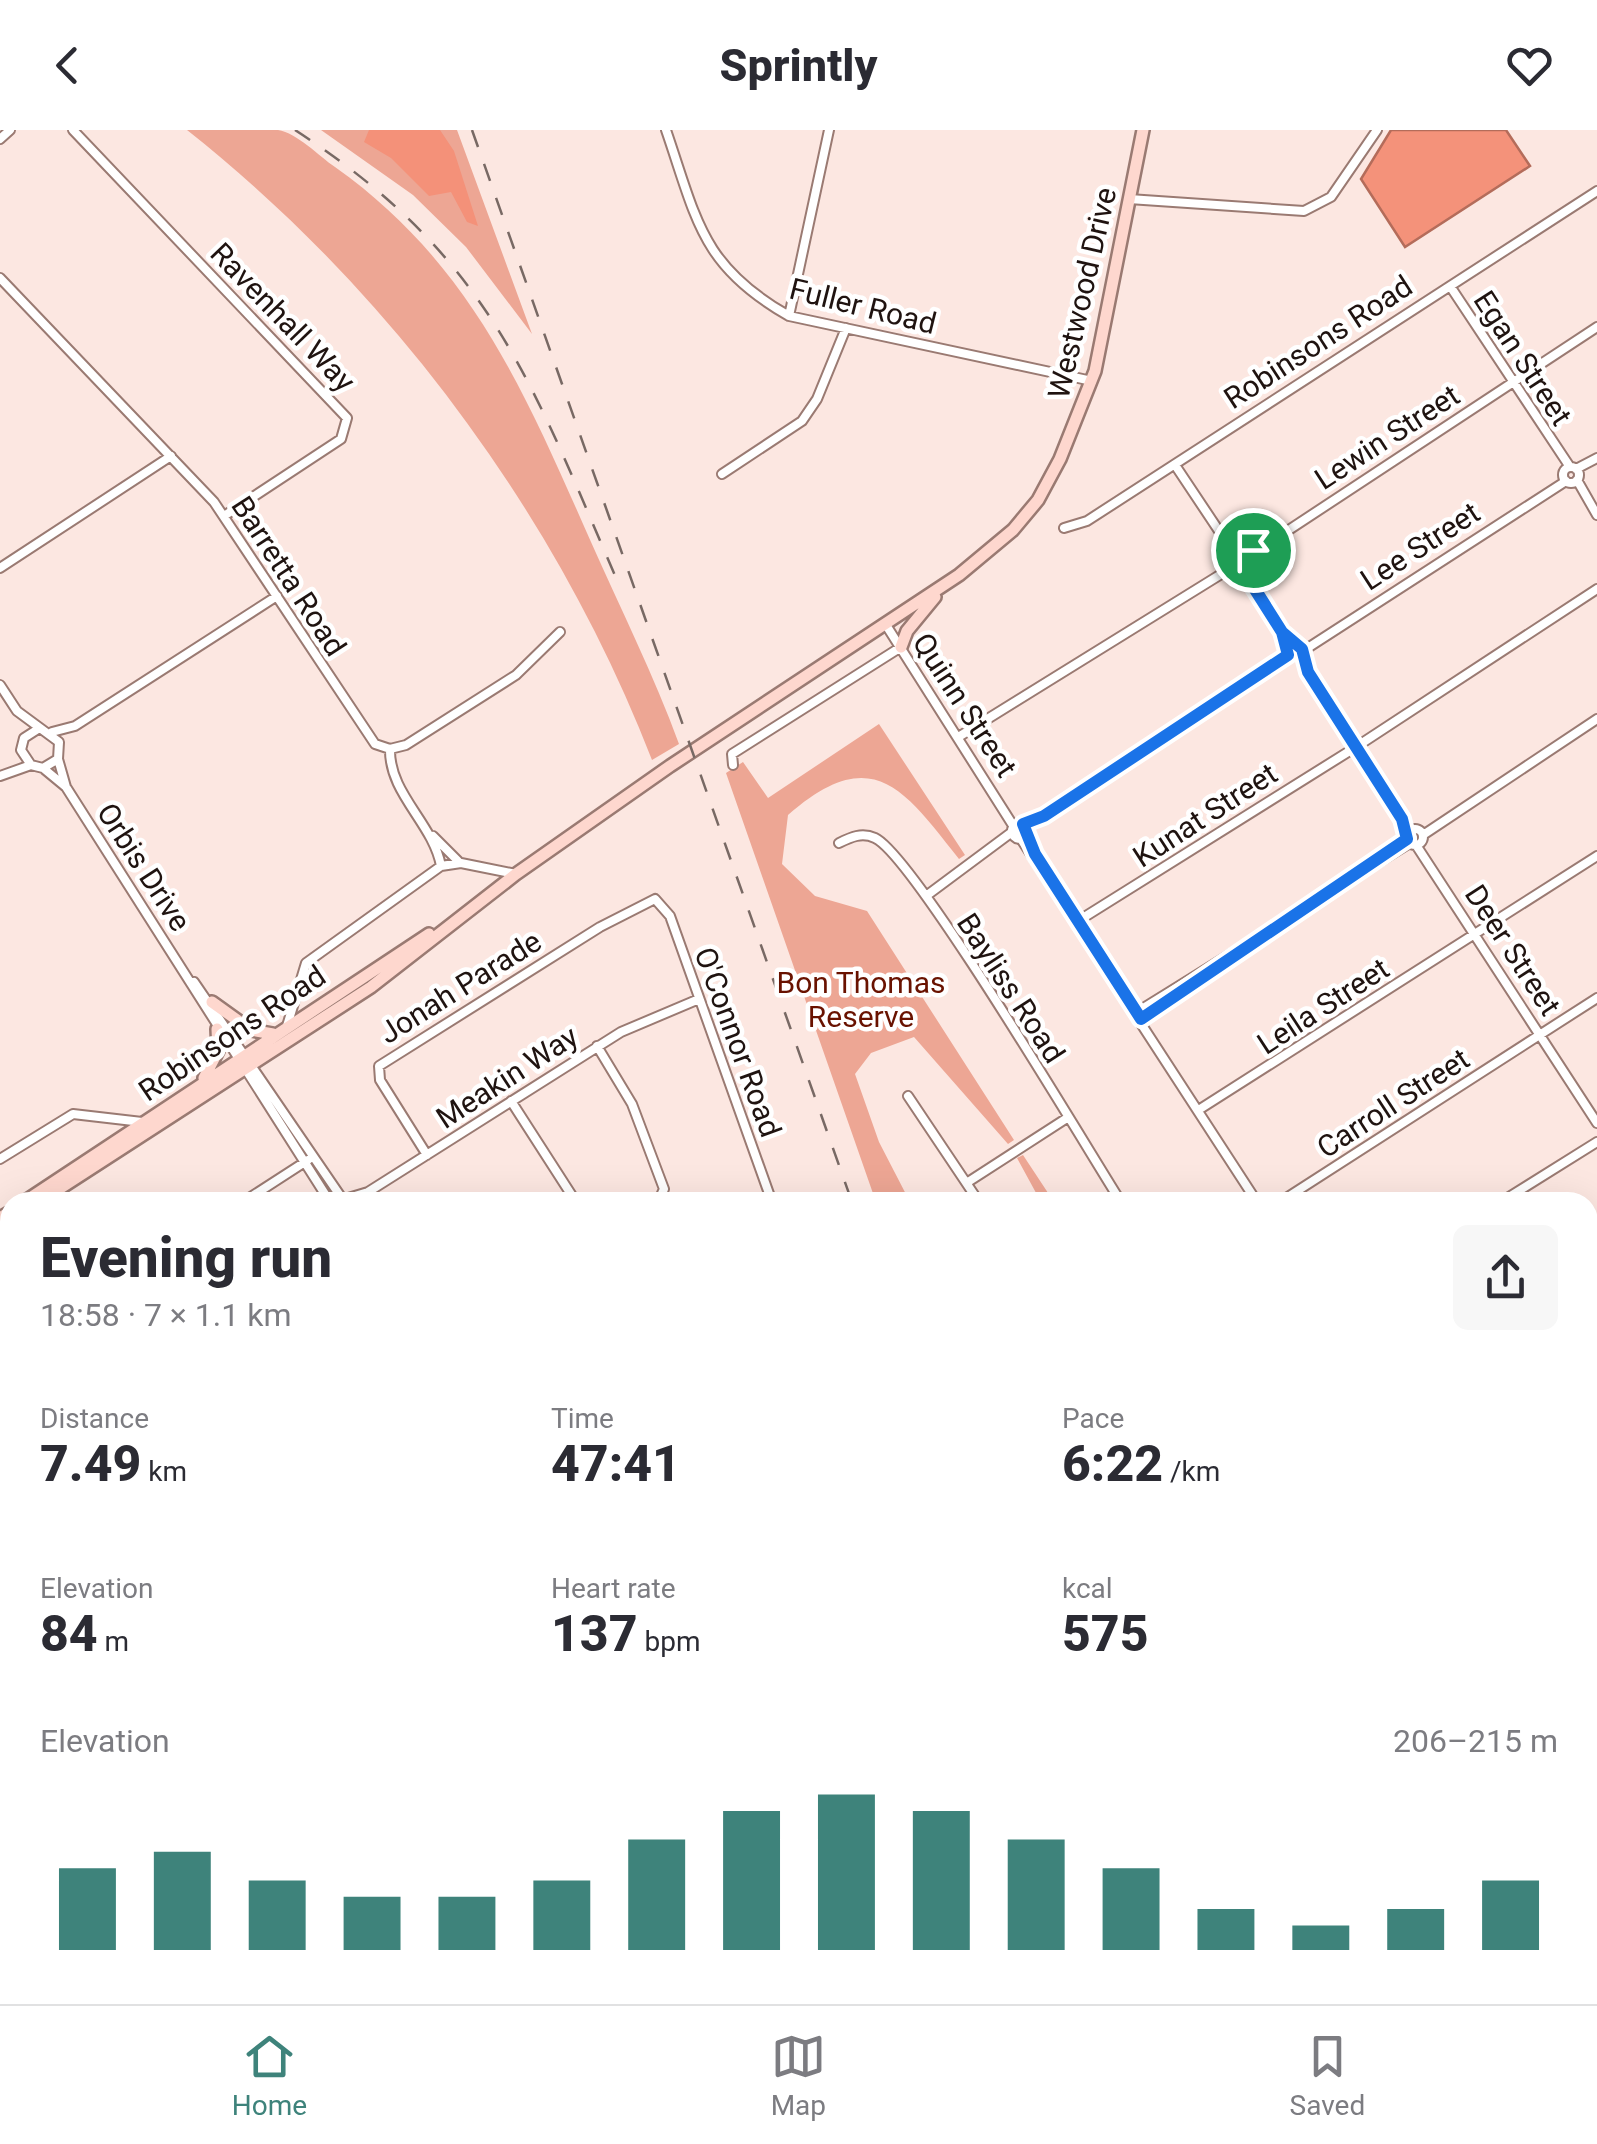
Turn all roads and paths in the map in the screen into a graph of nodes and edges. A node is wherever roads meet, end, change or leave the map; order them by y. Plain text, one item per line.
1 (10, 130) edge
2 (73, 130) edge
3 (666, 130) edge
4 (829, 130) edge
5 (1143, 130) edge
6 (1378, 130) edge
7 (0, 139) edge
8 (1597, 191) edge
9 (1128, 199) junction
10 (0, 278) edge
11 (1450, 286) junction
12 (789, 316) junction
13 (846, 328) junction
14 (1597, 328) edge
15 (1092, 381) junction
16 (1512, 382) junction
17 (171, 456) junction
18 (1596, 459) edge
19 (1175, 465) junction
20 (722, 474) dead end
21 (1571, 475) junction
22 (1597, 515) edge
23 (224, 516) junction
24 (1064, 528) dead end
25 (1236, 560) junction
26 (0, 568) edge
27 (952, 580) junction
28 (1597, 589) edge
29 (277, 596) junction
30 (886, 624) junction
31 (560, 632) dead end
32 (901, 646) junction
33 (1296, 653) junction
34 (0, 685) edge
35 (17, 712) junction
36 (1597, 719) edge
37 (75, 726) junction
38 (38, 729) junction
39 (52, 732) junction
40 (24, 738) junction
41 (962, 739) junction
42 (1354, 745) junction
43 (60, 748) junction
44 (21, 750) junction
45 (390, 750) junction
46 (58, 758) junction
47 (31, 765) junction
48 (733, 765) dead end
49 (44, 768) junction
50 (4, 773) edge
51 (66, 787) junction
52 (427, 829) junction
53 (1020, 831) junction
54 (1415, 837) junction
55 (839, 844) dead end
56 (1597, 856) edge
57 (461, 863) junction
58 (441, 866) junction
59 (516, 874) junction
60 (924, 893) junction
61 (658, 900) joint
62 (470, 908) junction
63 (1080, 924) junction
64 (1476, 934) junction
65 (185, 971) junction
66 (1597, 998) edge
67 (212, 1002) junction
68 (701, 1003) junction
69 (1139, 1016) junction
70 (287, 1026) junction
71 (217, 1028) junction
72 (274, 1034) junction
73 (1540, 1035) junction
74 (596, 1046) junction
75 (240, 1057) junction
76 (249, 1070) junction
77 (202, 1082) junction
78 (908, 1096) dead end
79 (510, 1101) junction
80 (1201, 1112) junction
81 (1067, 1118) junction
82 (1596, 1120) edge
83 (144, 1122) junction
84 (1597, 1140) edge
85 (427, 1155) junction
86 (0, 1158) edge
87 (308, 1160) junction
88 (968, 1182) junction
89 (57, 1191) edge
90 (258, 1192) edge
91 (336, 1192) edge
92 (368, 1192) edge
93 (569, 1192) edge
94 (657, 1192) edge
95 (768, 1192) edge
96 (974, 1192) edge
97 (1115, 1192) edge
98 (1252, 1192) edge
99 (1298, 1192) edge
100 (1517, 1192) edge

1 - 7 street
2 - 23 street, Ravenhall Way
3 - 12 street, Fuller Road
4 - 12 street
5 - 9 main road, Westwood Drive
6 - 9 street
8 - 11 street, Robinsons Road
9 - 15 main road, Westwood Drive
10 - 17 street, Barretta Road
11 - 16 street, Egan Street
11 - 19 street, Robinsons Road
12 - 13 street, Fuller Road
13 - 15 street, Fuller Road
13 - 20 street
14 - 16 street, Lewin Street
15 - 27 main road, Westwood Drive
16 - 21 street, Egan Street
16 - 25 street, Lewin Street
17 - 23 street, Barretta Road
17 - 26 street
18 - 21 street, Lee Street
19 - 24 street, Robinsons Road
19 - 25 street, Deer Street
21 - 22 street, Egan Street
21 - 33 street, Lee Street
23 - 29 street, Barretta Road
25 - 33 street, Deer Street
25 - 41 street, Lewin Street
27 - 30 main road, Westwood Drive
27 - 32 main road
28 - 42 street, Kunat Street
29 - 37 street
29 - 45 street, Barretta Road
30 - 32 street, Quinn Street
30 - 59 main road, Robinsons Road
31 - 45 street
32 - 41 street, Quinn Street
32 - 48 street
33 - 42 street, Deer Street
33 - 53 street, Lee Street
34 - 35 street
35 - 38 street
35 - 40 street
36 - 54 street
37 - 39 street
37 - 43 street
38 - 39 street
38 - 40 street
39 - 43 street
40 - 44 street
41 - 53 street, Quinn Street
42 - 54 street, Deer Street
42 - 63 street, Kunat Street
43 - 46 street
44 - 47 street
44 - 50 street
45 - 52 street
46 - 49 street
46 - 51 street, Orbis Drive
47 - 49 street
47 - 50 street
49 - 51 street, Orbis Drive
51 - 65 street, Orbis Drive
52 - 57 street
52 - 58 street
53 - 60 street, Lee Street
53 - 63 street, Quinn Street
54 - 64 street, Deer Street
54 - 69 street
55 - 60 street, Bayliss Road
56 - 64 street, Leila Street
57 - 58 street
57 - 59 street
58 - 70 street
59 - 62 main road, Robinsons Road
60 - 81 street, Bayliss Road
61 - 68 street, O'Connor Road
61 - 85 street, Jonah Parade
62 - 70 main road, Robinsons Road
62 - 76 main road, Robinsons Road
63 - 69 street, Quinn Street
64 - 73 street, Deer Street
64 - 80 street, Leila Street
65 - 67 street, Orbis Drive
65 - 71 street, Orbis Drive
66 - 73 street, Carroll Street
67 - 72 main road
67 - 75 street, Orbis Drive
68 - 74 street, Meakin Way
68 - 95 street, O'Connor Road
69 - 80 street, Quinn Street
70 - 72 main road, Robinsons Road
71 - 75 street, Orbis Drive
71 - 77 main road
72 - 75 main road, Robinsons Road
73 - 82 street, Deer Street
73 - 99 street, Carroll Street
74 - 79 street, Meakin Way
74 - 94 street
75 - 76 street
75 - 77 main road, Robinsons Road
76 - 87 street
76 - 89 main road, Robinsons Road
77 - 83 main road, Robinsons Road
78 - 88 street
79 - 85 street, Meakin Way
79 - 93 street
80 - 98 street, Quinn Street
81 - 88 street
81 - 97 street, Bayliss Road
83 - 86 street
83 - 89 main road, Robinsons Road
84 - 100 street
85 - 92 street, Meakin Way
87 - 90 street
87 - 91 street
88 - 96 street

